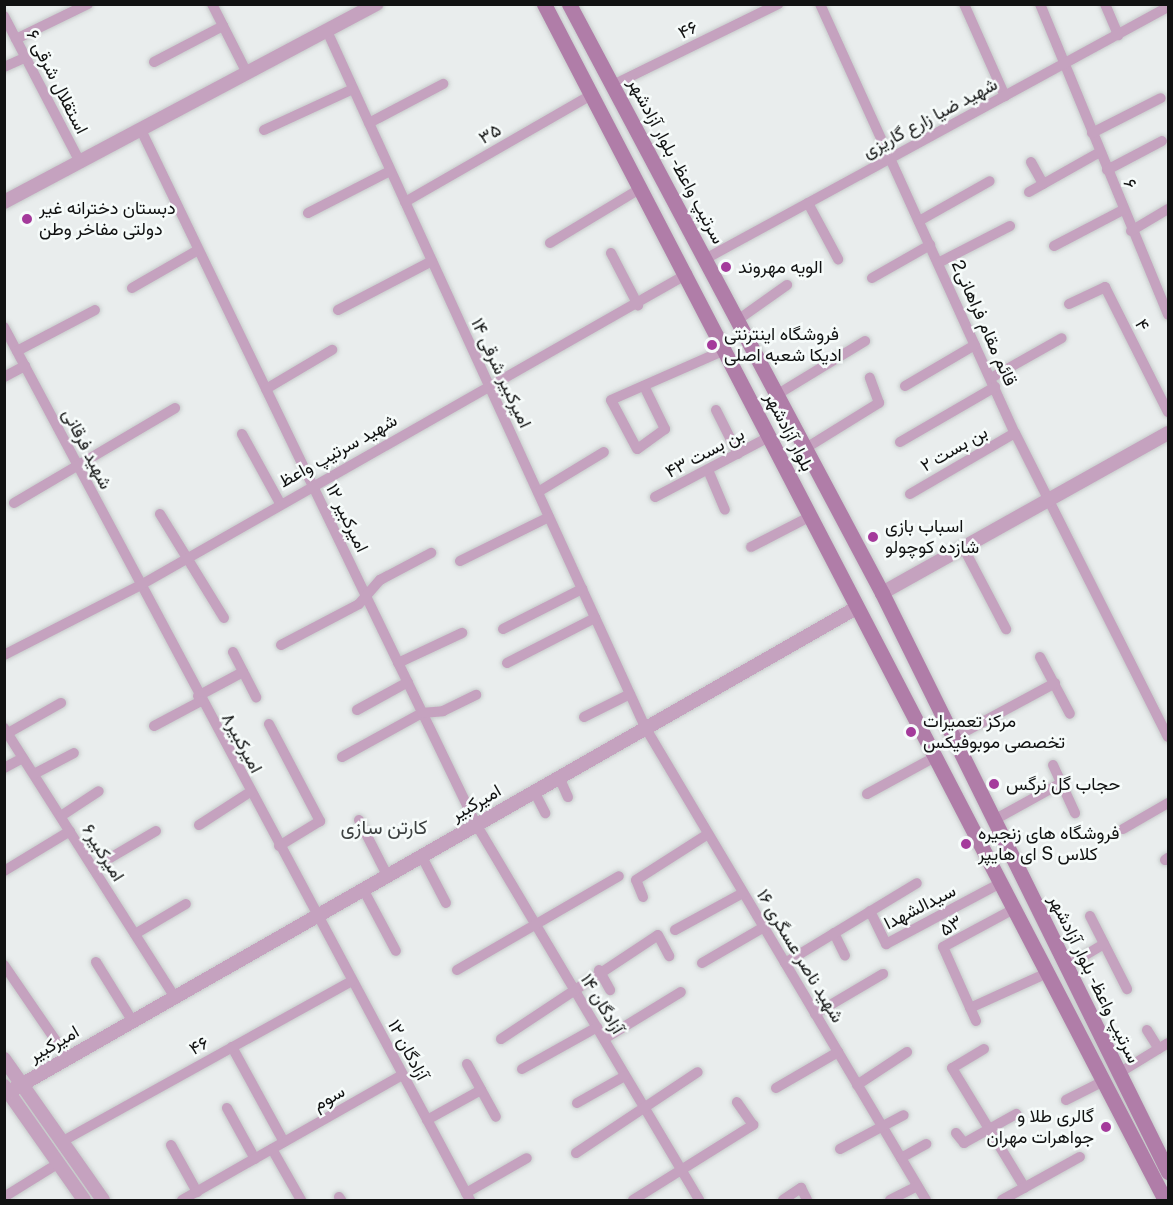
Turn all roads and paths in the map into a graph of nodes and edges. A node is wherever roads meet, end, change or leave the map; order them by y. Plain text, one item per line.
1 (88, 4) edge
2 (212, 4) edge
3 (377, 4) edge
4 (544, 4) edge
5 (569, 4) edge
6 (778, 4) edge
7 (820, 4) edge
8 (964, 4) edge
9 (1040, 4) edge
10 (1105, 4) edge
11 (1168, 7) edge
12 (4, 16) edge
13 (223, 26) junction
14 (327, 31) junction
15 (1118, 35) junction
16 (16, 39) junction
17 (26, 57) junction
18 (154, 62) dead end
19 (1066, 63) junction
20 (4, 67) edge
21 (247, 74) junction
22 (443, 84) dead end
23 (613, 85) junction
24 (353, 89) junction
25 (591, 95) junction
26 (1005, 96) junction
27 (1161, 98) dead end
28 (369, 123) junction
29 (141, 130) junction
30 (264, 130) dead end
31 (1092, 133) junction
32 (1162, 141) dead end
33 (1100, 152) junction
34 (891, 158) junction
35 (80, 162) junction
36 (1031, 162) dead end
37 (1107, 170) junction
38 (390, 171) junction
39 (990, 181) dead end
40 (1043, 184) junction
41 (641, 188) junction
42 (1029, 192) dead end
43 (4, 202) edge
44 (405, 202) junction
45 (808, 203) junction
46 (1168, 209) edge
47 (1123, 210) junction
48 (308, 213) dead end
49 (919, 221) junction
50 (1010, 226) dead end
51 (1131, 231) junction
52 (550, 243) dead end
53 (930, 245) junction
54 (1054, 246) dead end
55 (198, 249) junction
56 (611, 253) dead end
57 (707, 258) junction
58 (838, 259) dead end
59 (432, 261) junction
60 (938, 262) junction
61 (687, 274) junction
62 (872, 278) dead end
63 (788, 285) dead end
64 (132, 288) dead end
65 (1069, 304) dead end
66 (638, 305) junction
67 (95, 310) dead end
68 (338, 310) dead end
69 (1168, 315) edge
70 (739, 319) junction
71 (4, 327) edge
72 (1062, 338) dead end
73 (865, 341) dead end
74 (975, 345) junction
75 (332, 350) dead end
76 (725, 350) junction
77 (17, 351) junction
78 (25, 366) junction
79 (4, 377) edge
80 (870, 378) dead end
81 (993, 383) junction
82 (644, 386) junction
83 (905, 386) dead end
84 (489, 387) junction
85 (266, 390) junction
86 (778, 394) junction
87 (175, 408) dead end
88 (716, 410) dead end
89 (1168, 412) edge
90 (1015, 433) junction
91 (242, 434) dead end
92 (1168, 434) edge
93 (769, 437) junction
94 (900, 442) dead end
95 (806, 448) junction
96 (604, 452) dead end
97 (738, 454) junction
98 (78, 467) junction
99 (708, 470) junction
100 (313, 484) junction
101 (538, 492) junction
102 (910, 494) dead end
103 (655, 497) dead end
104 (1048, 501) junction
105 (280, 503) junction
106 (14, 504) dead end
107 (725, 510) dead end
108 (160, 514) dead end
109 (809, 516) junction
110 (549, 517) junction
111 (751, 547) dead end
112 (963, 547) junction
113 (431, 553) dead end
114 (185, 558) junction
115 (460, 561) dead end
116 (139, 586) junction
117 (582, 589) junction
118 (882, 592) junction
119 (366, 597) junction
120 (856, 608) junction
121 (224, 618) dead end
122 (595, 618) junction
123 (503, 629) dead end
124 (1006, 629) dead end
125 (462, 633) dead end
126 (281, 645) dead end
127 (233, 652) dead end
128 (4, 655) edge
129 (1040, 657) dead end
130 (398, 663) junction
131 (507, 663) dead end
132 (243, 672) junction
133 (408, 682) junction
134 (1055, 683) junction
135 (476, 694) dead end
136 (630, 694) junction
137 (256, 697) dead end
138 (200, 698) junction
139 (61, 703) dead end
140 (357, 710) dead end
141 (422, 713) junction
142 (1071, 714) dead end
143 (584, 717) dead end
144 (269, 724) dead end
145 (154, 726) dead end
146 (645, 728) junction
147 (6, 731) edge
148 (1168, 737) edge
149 (953, 738) junction
150 (74, 753) dead end
151 (342, 757) dead end
152 (23, 758) junction
153 (933, 758) junction
154 (1053, 765) dead end
155 (4, 768) edge
156 (34, 774) junction
157 (559, 777) junction
158 (1061, 783) junction
159 (99, 791) dead end
160 (534, 791) junction
161 (250, 792) junction
162 (867, 794) dead end
163 (568, 796) dead end
164 (1168, 803) edge
165 (545, 813) dead end
166 (1076, 813) dead end
167 (61, 816) junction
168 (359, 820) dead end
169 (994, 820) junction
170 (476, 824) junction
171 (199, 825) dead end
172 (1123, 829) dead end
173 (70, 831) junction
174 (156, 831) dead end
175 (708, 834) junction
176 (279, 846) junction
177 (421, 855) junction
178 (93, 868) junction
179 (4, 871) edge
180 (387, 875) junction
181 (619, 876) dead end
182 (917, 883) dead end
183 (999, 884) junction
184 (363, 889) junction
185 (743, 893) junction
186 (643, 897) dead end
187 (446, 903) dead end
188 (186, 904) dead end
189 (1012, 910) junction
190 (870, 911) junction
191 (316, 915) junction
192 (1090, 916) dead end
193 (536, 924) junction
194 (764, 927) junction
195 (675, 930) dead end
196 (834, 933) junction
197 (135, 934) junction
198 (1104, 944) junction
199 (396, 951) dead end
200 (669, 956) dead end
201 (845, 956) dead end
202 (96, 962) dead end
203 (702, 963) dead end
204 (785, 963) junction
205 (4, 965) edge
206 (1066, 966) junction
207 (457, 970) dead end
208 (599, 970) junction
209 (883, 974) dead end
210 (1046, 974) junction
211 (352, 981) junction
212 (574, 989) junction
213 (1127, 989) dead end
214 (610, 990) dead end
215 (681, 992) dead end
216 (174, 996) junction
217 (970, 1008) junction
218 (815, 1014) junction
219 (132, 1020) junction
220 (976, 1021) dead end
221 (597, 1027) junction
222 (1147, 1030) dead end
223 (501, 1039) dead end
224 (604, 1039) junction
225 (1164, 1046) edge
226 (232, 1047) junction
227 (984, 1049) dead end
228 (838, 1052) junction
229 (907, 1053) dead end
230 (67, 1057) junction
231 (4, 1059) edge
232 (467, 1064) dead end
233 (522, 1069) dead end
234 (698, 1072) dead end
235 (1119, 1073) junction
236 (402, 1075) junction
237 (626, 1076) junction
238 (1102, 1082) junction
239 (857, 1085) junction
240 (11, 1087) edge
241 (776, 1088) dead end
242 (481, 1090) junction
243 (1066, 1100) dead end
244 (737, 1102) dead end
245 (577, 1103) dead end
246 (227, 1108) dead end
247 (646, 1111) junction
248 (1016, 1114) dead end
249 (904, 1115) dead end
250 (496, 1117) dead end
251 (427, 1120) junction
252 (882, 1126) junction
253 (990, 1128) junction
254 (956, 1133) dead end
255 (63, 1141) junction
256 (284, 1142) junction
257 (926, 1144) dead end
258 (171, 1145) dead end
259 (272, 1149) junction
260 (840, 1149) dead end
261 (576, 1153) dead end
262 (1080, 1157) dead end
263 (527, 1158) dead end
264 (901, 1158) junction
265 (255, 1159) junction
266 (59, 1163) junction
267 (681, 1170) junction
268 (1168, 1172) edge
269 (917, 1186) junction
270 (1025, 1188) junction
271 (197, 1192) junction
272 (4, 1197) edge
273 (468, 1197) edge
274 (1162, 1198) edge
275 (84, 1200) edge
276 (103, 1200) edge
277 (182, 1200) edge
278 (301, 1200) edge
279 (633, 1200) edge
280 (699, 1200) edge
281 (783, 1200) edge
282 (807, 1200) edge
283 (890, 1200) edge
284 (926, 1200) edge
285 (1002, 1200) edge

1 - 16 street
2 - 13 street
3 - 14 street
4 - 25 main road
5 - 23 main road, سرتیپ واعظ - بلوار آزادشهر
6 - 23 street, ۴۶
7 - 34 street, 2قائم مقام فراهانی
8 - 26 street
9 - 19 street, ۶
10 - 15 street
11 - 15 street, شهید ضیا زارع گاریزی
12 - 16 street, استقلال شرقی ۶
13 - 18 street
13 - 21 street
14 - 21 street
14 - 24 street, ۱۴ امیرکبیر شرقی
15 - 19 street, شهید ضیا زارع گاریزی
16 - 17 street, استقلال شرقی ۶
17 - 20 street
17 - 35 street, استقلال شرقی ۶
19 - 26 street, شهید ضیا زارع گاریزی
19 - 31 street, ۶
21 - 29 street
22 - 28 street
23 - 57 main road, سرتیپ واعظ - بلوار آزادشهر
24 - 28 street, ۱۴ امیرکبیر شرقی
24 - 30 street
25 - 41 main road
25 - 44 street, ۳۵
26 - 34 street, شهید ضیا زارع گاریزی
27 - 31 street
28 - 38 street, ۱۴ امیرکبیر شرقی
29 - 35 street
29 - 55 street, امیرکبیر ۱۲
31 - 33 street, ۶
32 - 37 street
33 - 37 street, ۶
33 - 40 street
34 - 45 street, شهید ضیا زارع گاریزی
34 - 49 street, 2قائم مقام فراهانی
35 - 43 street
36 - 40 street
37 - 47 street, ۶
38 - 44 street, ۱۴ امیرکبیر شرقی
38 - 48 street
39 - 49 street
40 - 42 street
41 - 52 street
41 - 61 main road
44 - 59 street, ۱۴ امیرکبیر شرقی
45 - 57 street, شهید ضیا زارع گاریزی
45 - 58 street
46 - 51 street
47 - 51 street, ۶
47 - 54 street
49 - 53 street, 2قائم مقام فراهانی
50 - 60 street
51 - 69 street, ۶
53 - 60 street, 2قائم مقام فراهانی
53 - 62 street
55 - 64 street
55 - 85 street, امیرکبیر ۱۲
56 - 66 street
57 - 70 main road, سرتیپ واعظ - بلوار آزادشهر
59 - 68 street
59 - 84 street, ۱۴ امیرکبیر شرقی
60 - 74 street, 2قائم مقام فراهانی
61 - 66 street, شهید سرتیپ واعظ
61 - 76 main road, بلوار آزادشهر
63 - 70 street
65 - 89 street, ۴
66 - 84 street, شهید سرتیپ واعظ
67 - 77 street
70 - 86 main road, سرتیپ واعظ - بلوار آزادشهر
71 - 77 street, شهید فرقانی
72 - 81 street
73 - 86 street
74 - 81 street, 2قائم مقام فراهانی
74 - 83 street
75 - 85 street
76 - 82 street
76 - 93 main road, بلوار آزادشهر
77 - 78 street, شهید فرقانی
78 - 79 street
78 - 98 street, شهید فرقانی
80 - 95 street
81 - 90 street, 2قائم مقام فراهانی
81 - 94 street
82 - 82 street
84 - 100 street, شهید سرتیپ واعظ
84 - 101 street, ۱۴ امیرکبیر شرقی
85 - 100 street, امیرکبیر ۱۲
86 - 95 main road, سرتیپ واعظ - بلوار آزادشهر
87 - 98 street
88 - 97 street
90 - 102 street, بن بست ۲
90 - 104 street, 2قائم مقام فراهانی
91 - 105 street
92 - 104 street
93 - 97 street, بن بست ۴۳
93 - 109 main road, بلوار آزادشهر
95 - 118 main road, سرتیپ واعظ - بلوار آزادشهر
96 - 101 street
97 - 99 street, بن بست ۴۳
98 - 106 street
98 - 116 street, شهید فرقانی
99 - 103 street, بن بست ۴۳
99 - 107 street
100 - 105 street, شهید سرتیپ واعظ
100 - 119 street, امیرکبیر ۱۲
101 - 110 street, ۱۴ امیرکبیر شرقی
104 - 112 street
104 - 148 street, 2قائم مقام فراهانی
105 - 114 street, شهید سرتیپ واعظ
108 - 114 street
109 - 111 street
109 - 120 main road, بلوار آزادشهر
110 - 115 street
110 - 117 street, ۱۴ امیرکبیر شرقی
112 - 118 street
112 - 124 street
113 - 119 street
114 - 116 street, شهید سرتیپ واعظ
114 - 121 street
116 - 128 street, شهید سرتیپ واعظ
116 - 138 street, امیرکبیر۸
117 - 122 street, ۱۴ امیرکبیر شرقی
117 - 123 street
118 - 149 main road, سرتیپ واعظ - بلوار آزادشهر
119 - 126 street
119 - 130 street, امیرکبیر ۱۲
120 - 146 street, امیرکبیر
120 - 153 main road
122 - 131 street
122 - 136 street, ۱۴ امیرکبیر شرقی
125 - 130 street
127 - 132 street
129 - 134 street
130 - 133 street, امیرکبیر ۱۲
132 - 137 street
132 - 138 street
133 - 140 street
133 - 141 street, امیرکبیر ۱۲
134 - 142 street
134 - 149 street
135 - 141 street
136 - 143 street
136 - 146 street, ۱۴ امیرکبیر شرقی
138 - 145 street
138 - 161 street, امیرکبیر۸
139 - 147 street
141 - 151 street
141 - 170 street, امیرکبیر ۱۲
144 - 176 street
146 - 157 street, امیرکبیر
146 - 175 street, ۱۶ شهید ناصر عسگری
147 - 152 street, امیرکبیر۶
149 - 169 main road, سرتیپ واعظ - بلوار آزادشهر
150 - 156 street
152 - 155 street
152 - 156 street, امیرکبیر۶
153 - 162 street
153 - 183 main road
154 - 158 street
156 - 167 street, امیرکبیر۶
157 - 160 street, امیرکبیر
157 - 163 street
158 - 166 street
158 - 169 street
159 - 167 street
160 - 165 street
160 - 170 street, امیرکبیر
161 - 171 street
161 - 176 street, امیرکبیر۸
164 - 172 street
167 - 173 street, امیرکبیر۶
168 - 180 street
169 - 206 main road, سرتیپ واعظ - بلوار آزادشهر
170 - 177 street, امیرکبیر
170 - 193 street, ۱۴ آزادگان
173 - 178 street, امیرکبیر۶
173 - 179 street
174 - 178 street
175 - 185 street, ۱۶ شهید ناصر عسگری
175 - 186 street
176 - 191 street, امیرکبیر۸
177 - 180 street, امیرکبیر
177 - 187 street
178 - 197 street, امیرکبیر۶
180 - 184 street, امیرکبیر
181 - 193 street
182 - 190 street, سیدالشهدا
183 - 189 main road
183 - 190 street, سیدالشهدا
184 - 191 street, امیرکبیر
184 - 199 street
185 - 194 street, ۱۶ شهید ناصر عسگری
185 - 195 street
188 - 197 street
189 - 210 main road
189 - 217 street, ۵۳
190 - 196 street, سیدالشهدا
191 - 211 street, ۱۲ آزادگان
191 - 216 street, امیرکبیر
192 - 198 street
193 - 207 street
193 - 212 street, ۱۴ آزادگان
194 - 203 street
194 - 204 street, ۱۶ شهید ناصر عسگری
196 - 201 street
196 - 204 street, سیدالشهدا
197 - 216 street, امیرکبیر۶
198 - 206 street
198 - 213 street
200 - 208 street
202 - 219 street
204 - 218 street, ۱۶ شهید ناصر عسگری
205 - 230 street
206 - 235 main road, سرتیپ واعظ - بلوار آزادشهر
208 - 212 street
208 - 214 street
209 - 218 street
210 - 217 street
210 - 238 main road
211 - 226 street, ۴۶
211 - 236 street, ۱۲ آزادگان
212 - 221 street, ۱۴ آزادگان
212 - 223 street
215 - 224 street
216 - 219 street, امیرکبیر
217 - 220 street, ۵۳
218 - 228 street, ۱۶ شهید ناصر عسگری
219 - 230 street, امیرکبیر
221 - 224 street, ۱۴ آزادگان
221 - 233 street
222 - 225 street
224 - 237 street, ۱۴ آزادگان
225 - 235 street
226 - 255 street, ۴۶
226 - 256 street
227 - 253 street
228 - 239 street, ۱۶ شهید ناصر عسگری
228 - 241 street
229 - 239 street
230 - 240 street, امیرکبیر
231 - 240 street
232 - 242 street
234 - 247 street
235 - 268 main road, سرتیپ واعظ - بلوار آزادشهر
236 - 251 street, ۱۲ آزادگان
236 - 256 street, سوم
237 - 245 street
237 - 247 street, ۱۴ آزادگان
238 - 243 street
238 - 274 main road
239 - 252 street, ۱۶ شهید ناصر عسگری
240 - 255 street
240 - 266 street
242 - 250 street
242 - 251 street
244 - 267 street
246 - 265 street
247 - 261 street
247 - 267 street, ۱۴ آزادگان
248 - 253 street
249 - 252 street
251 - 273 street, ۱۲ آزادگان
252 - 260 street
252 - 264 street, ۱۶ شهید ناصر عسگری
253 - 254 street
253 - 270 street
255 - 276 street
256 - 259 street, سوم
257 - 264 street
258 - 271 street
259 - 265 street, سوم
259 - 278 street
262 - 270 street
263 - 273 street
264 - 269 street, ۱۶ شهید ناصر عسگری
265 - 271 street, سوم
266 - 272 street
266 - 275 street
267 - 279 street
267 - 280 street, ۱۴ آزادگان
269 - 283 street
269 - 284 street, ۱۶ شهید ناصر عسگری
270 - 285 street
271 - 277 street, سوم
281 - 282 street

